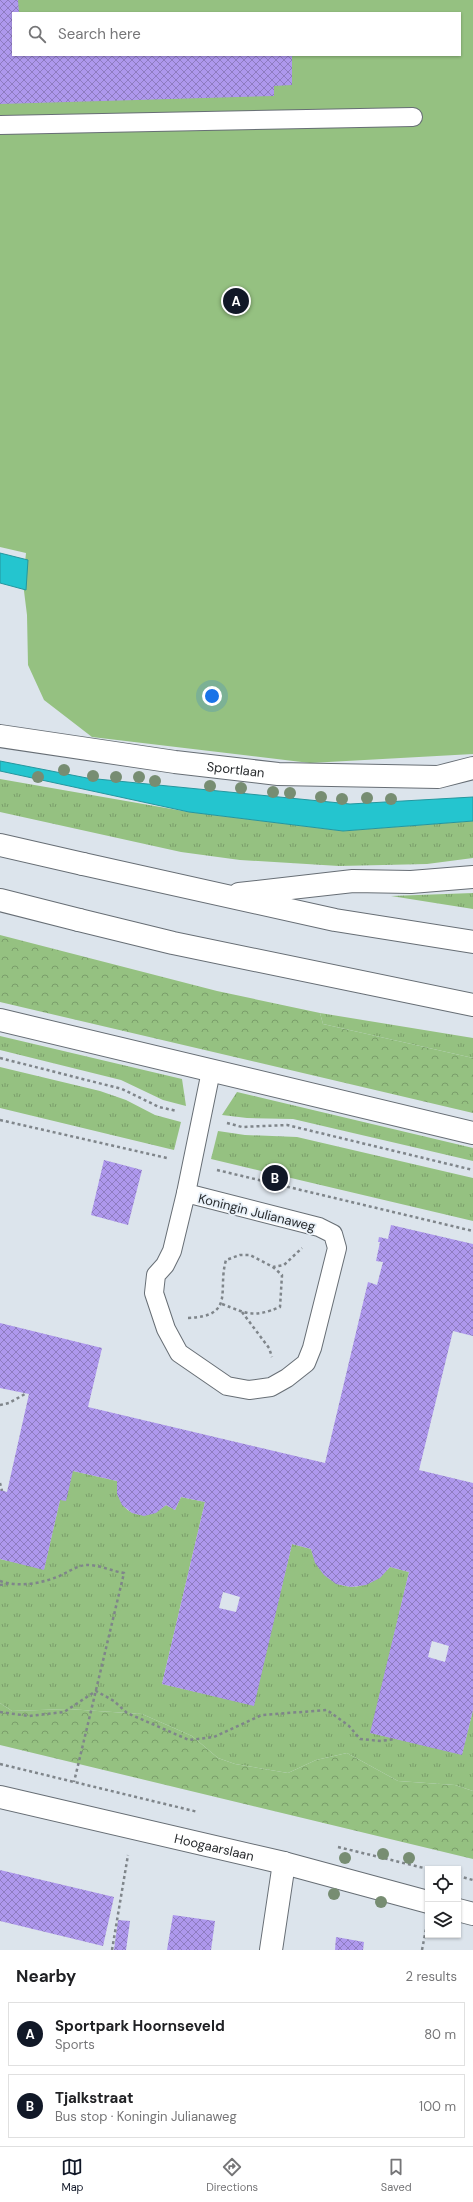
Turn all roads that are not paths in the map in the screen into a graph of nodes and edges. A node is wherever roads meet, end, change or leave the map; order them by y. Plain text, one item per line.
1 (413, 117) dead end
2 (0, 125) edge
3 (0, 736) edge
4 (473, 768) edge
5 (0, 845) edge
6 (473, 877) edge
7 (220, 896) junction
8 (0, 900) edge
9 (473, 942) edge
10 (385, 986) junction
11 (473, 998) edge
12 (473, 1005) edge
13 (0, 1020) edge
14 (211, 1071) junction
15 (473, 1133) edge
16 (186, 1193) junction
17 (0, 1797) edge
18 (284, 1863) junction
19 (425, 1901) edge
20 (461, 1911) edge
21 (473, 1914) edge
22 (272, 1950) edge

1 - 2 lane
3 - 4 main road, Sportlaan
5 - 7 main road
6 - 7 main road
7 - 9 main road
8 - 10 main road
10 - 11 main road
10 - 12 main road
13 - 14 main road
14 - 15 main road
14 - 16 lane, Koningin Julianaweg
16 - 16 lane, Koningin Julianaweg
17 - 18 main road, Hoogaarslaan
18 - 19 main road, Hoogaarslaan
18 - 22 main road
20 - 21 main road

